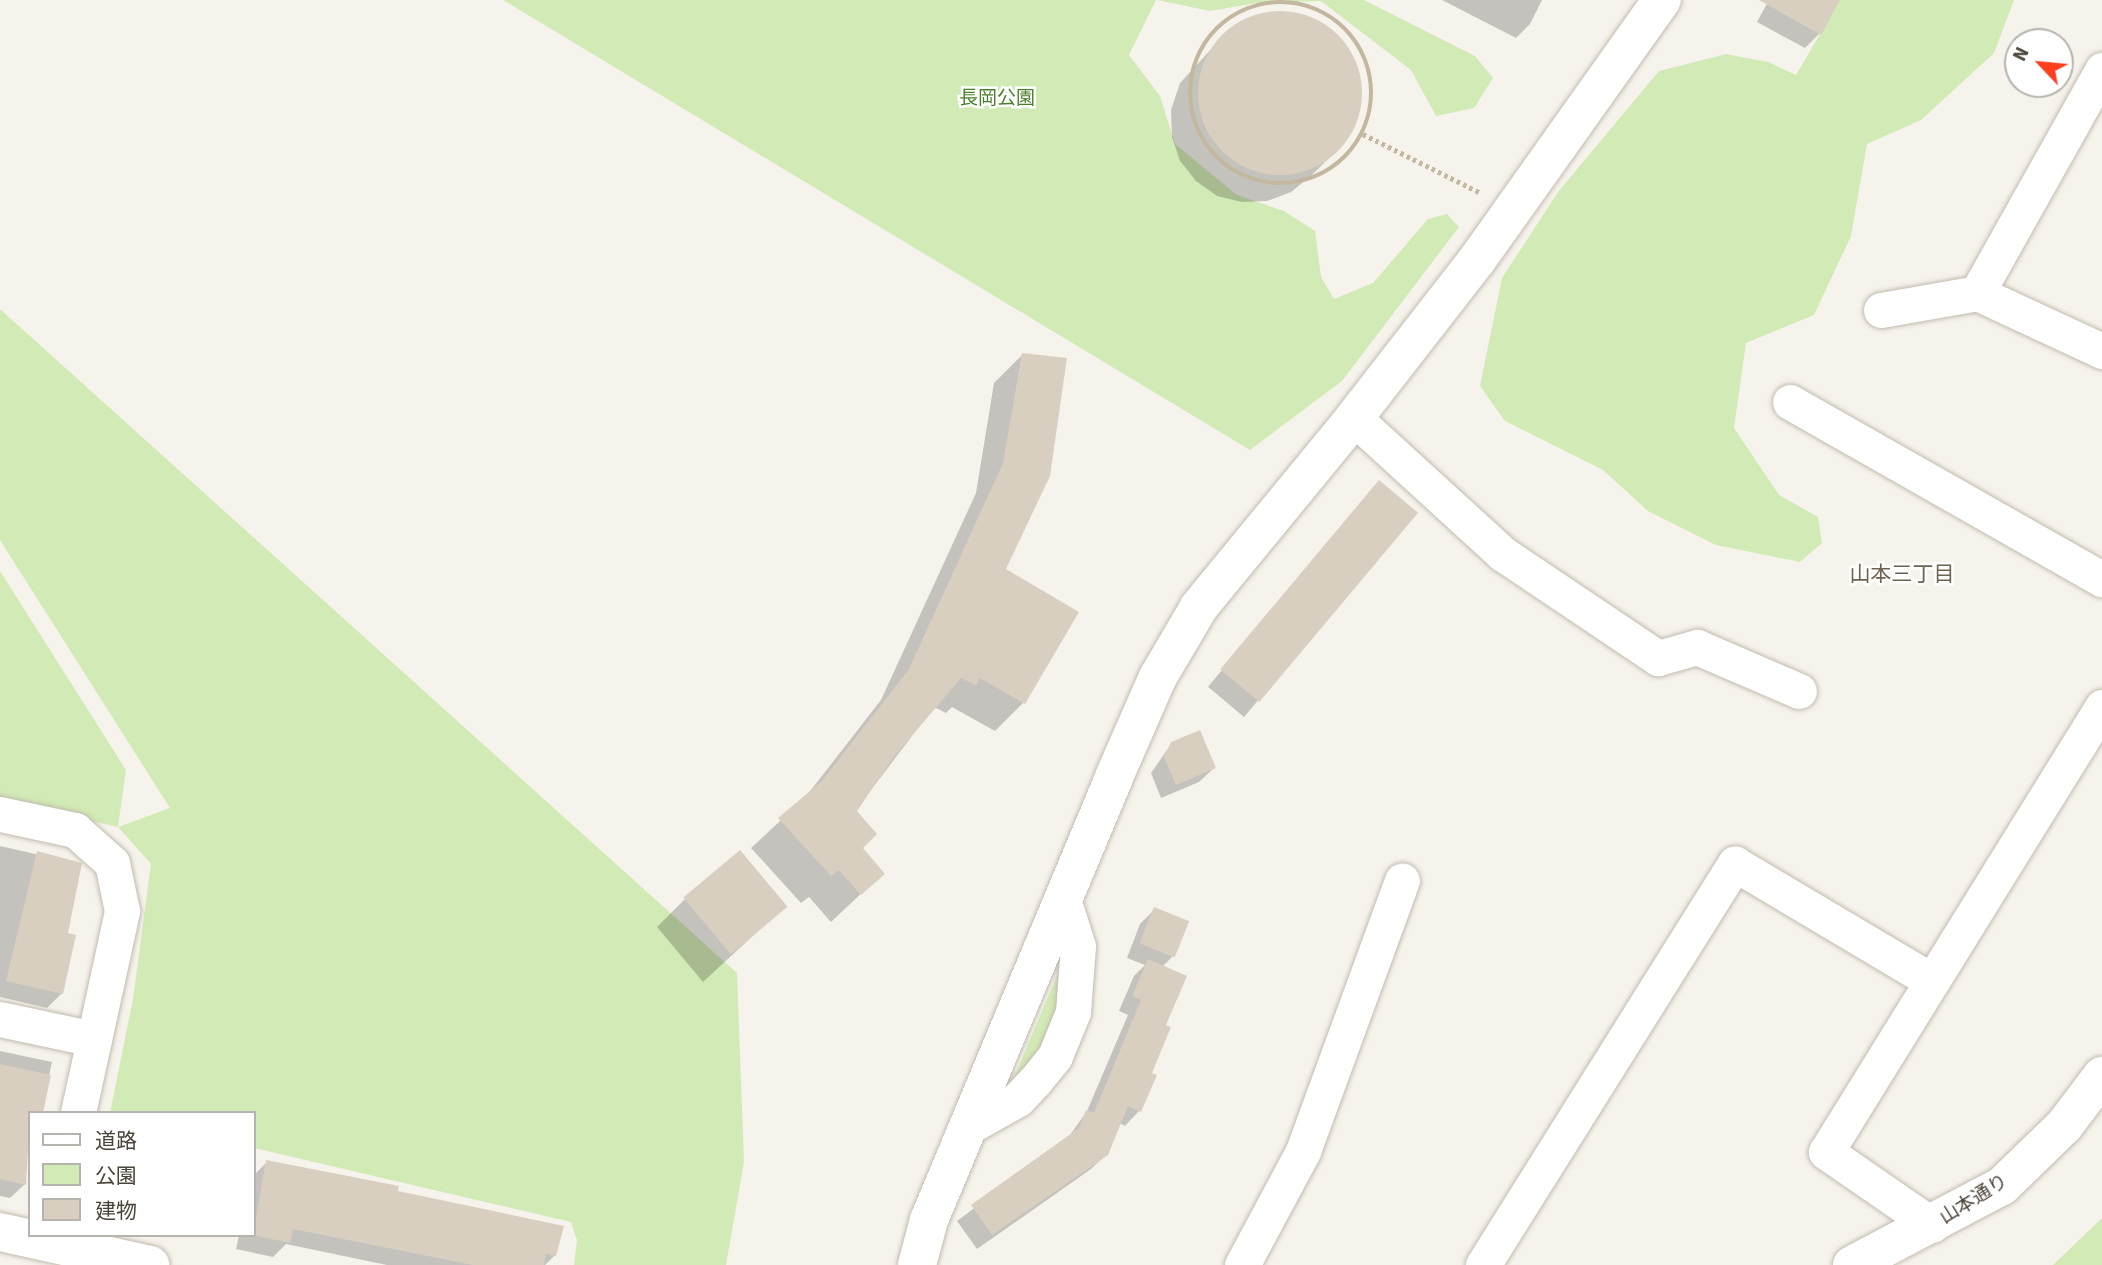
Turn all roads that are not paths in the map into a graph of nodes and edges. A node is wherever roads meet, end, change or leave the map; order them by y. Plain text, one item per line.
1 (1662, 0) edge
2 (2102, 70) edge
3 (1977, 293) junction
4 (1881, 310) dead end
5 (2102, 351) edge
6 (1790, 402) dead end
7 (1354, 418) junction
8 (2102, 579) edge
9 (1799, 691) dead end
10 (2102, 707) edge
11 (0, 814) edge
12 (1402, 881) dead end
13 (1063, 899) junction
14 (1932, 981) junction
15 (0, 1019) edge
16 (94, 1040) junction
17 (2102, 1076) edge
18 (78, 1111) edge
19 (970, 1126) junction
20 (1932, 1226) junction
21 (0, 1232) edge
22 (28, 1236) edge
23 (51, 1239) edge
24 (150, 1265) edge
25 (917, 1265) edge
26 (1242, 1265) edge
27 (1483, 1265) edge
28 (1852, 1265) edge

1 - 7 street
2 - 3 street
3 - 4 street
3 - 5 street
6 - 8 street
7 - 9 street
7 - 13 street
10 - 14 street
11 - 16 street
12 - 26 street
13 - 19 street
13 - 19 street
14 - 20 street
14 - 27 street
15 - 16 street
16 - 18 street
17 - 20 street, 山本通り
19 - 25 street
20 - 28 street, 山本通り
21 - 22 street
23 - 24 street

